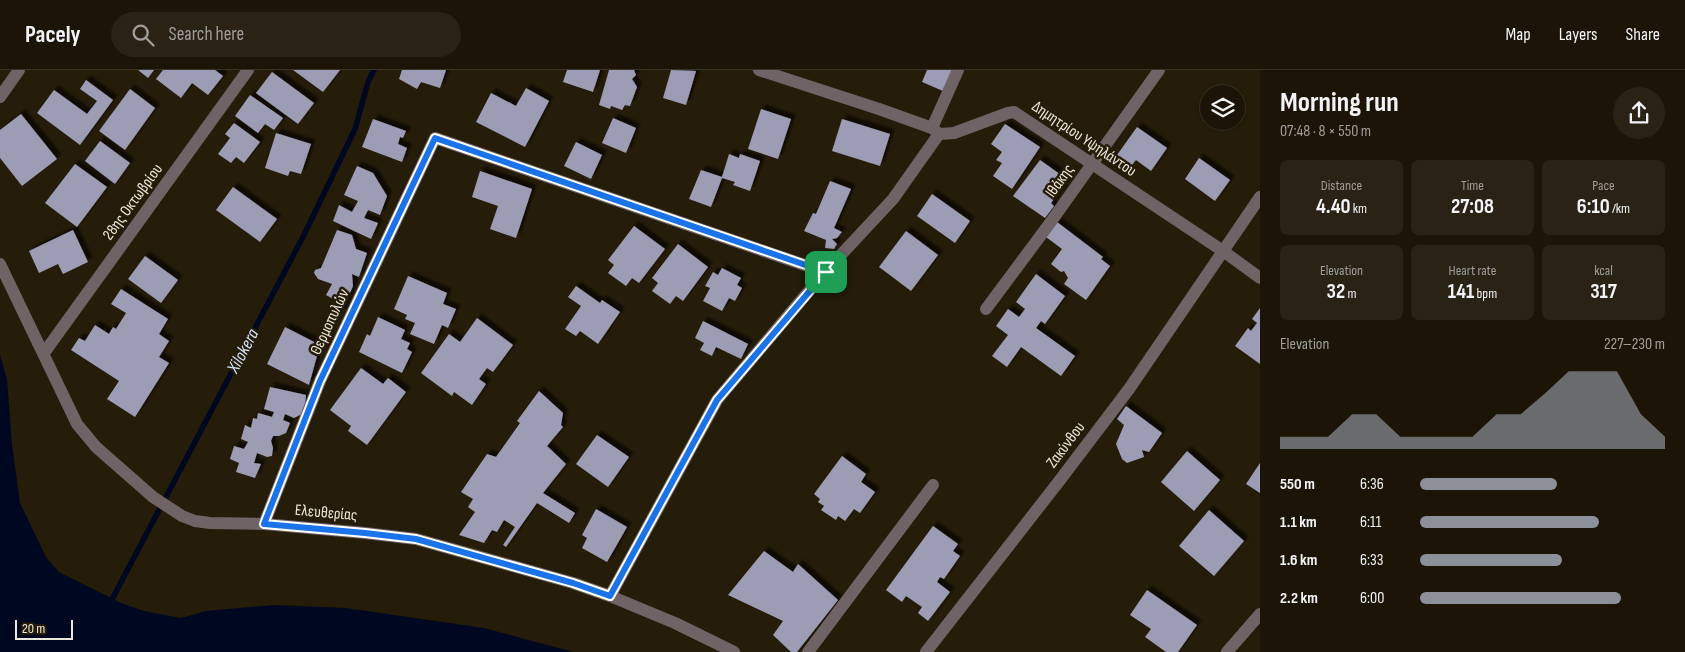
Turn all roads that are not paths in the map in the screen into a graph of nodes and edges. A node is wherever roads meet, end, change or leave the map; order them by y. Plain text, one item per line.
1 (19, 70) edge
2 (248, 70) edge
3 (759, 70) edge
4 (958, 70) edge
5 (1159, 70) edge
6 (0, 97) edge
7 (936, 131) junction
8 (1093, 164) junction
9 (1260, 197) edge
10 (1223, 252) junction
11 (0, 264) edge
12 (826, 272) junction
13 (1260, 278) edge
14 (986, 309) dead end
15 (44, 353) junction
16 (933, 485) dead end
17 (264, 524) junction
18 (610, 596) junction
19 (1260, 614) edge
20 (734, 652) edge
21 (808, 652) edge
22 (926, 652) edge
23 (1227, 652) edge

1 - 6 street
2 - 15 street, 28ης Οκτωβρίου
3 - 7 street, Δημητρίου Υψηλάντου
4 - 7 street
5 - 8 street, Ιθάκης
7 - 8 street, Δημητρίου Υψηλάντου
7 - 12 street
8 - 10 street, Δημητρίου Υψηλάντου
8 - 14 street, Ιθάκης
9 - 10 street, Ζακύνθου
10 - 13 street, Δημητρίου Υψηλάντου
10 - 22 street, Ζακύνθου
11 - 15 street, Ελευθερίας
12 - 17 street, Θερμοπυλών
12 - 18 street
15 - 17 street, Ελευθερίας
16 - 21 street
17 - 18 street, Ελευθερίας
18 - 20 street, Ελευθερίας
19 - 23 street

